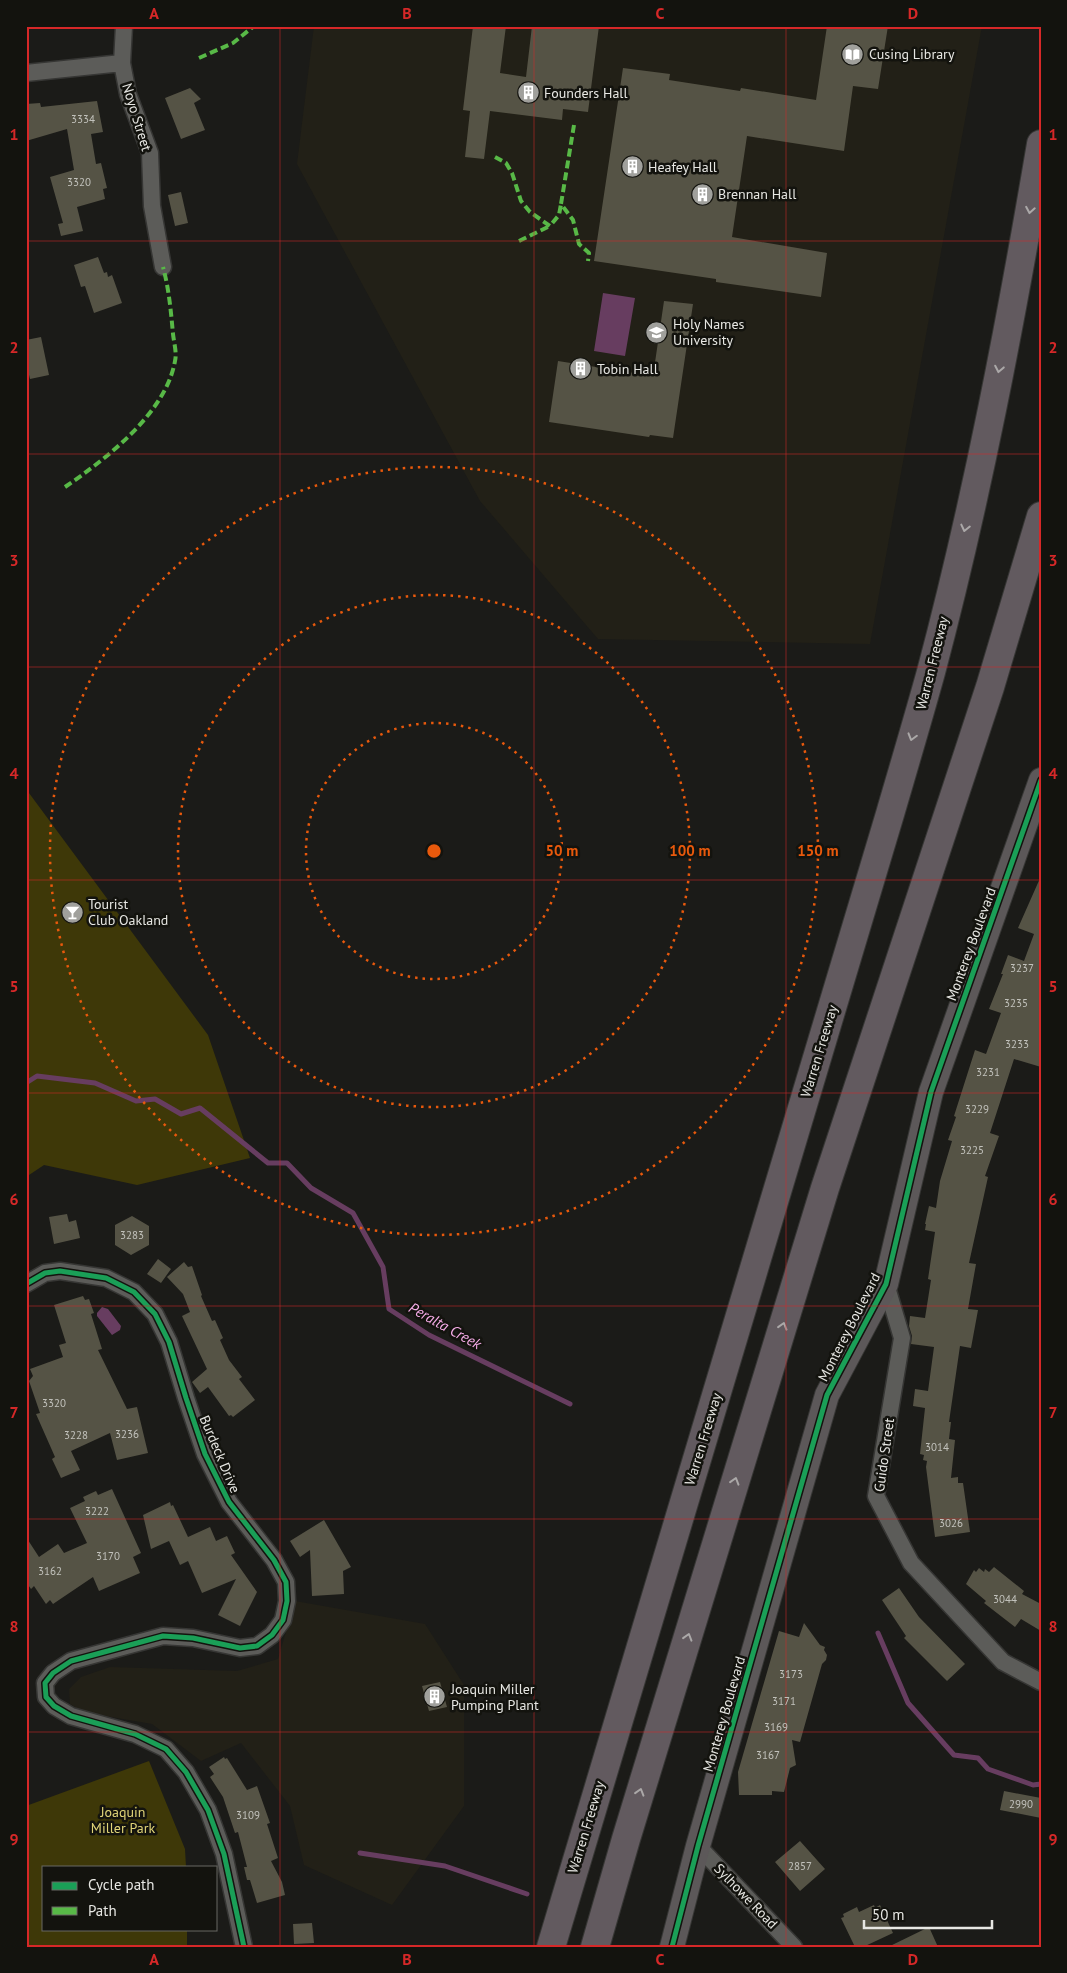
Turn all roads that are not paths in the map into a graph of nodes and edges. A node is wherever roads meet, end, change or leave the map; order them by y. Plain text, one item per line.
1 (124, 26) edge
2 (122, 62) junction
3 (26, 73) edge
4 (1041, 144) edge
5 (163, 267) dead end
6 (1041, 516) edge
7 (1041, 780) edge
8 (26, 1284) edge
9 (886, 1284) junction
10 (1041, 1682) edge
11 (626, 1839) junction
12 (698, 1846) junction
13 (244, 1947) edge
14 (551, 1947) edge
15 (595, 1947) edge
16 (605, 1947) edge
17 (672, 1947) edge
18 (794, 1947) edge

1 - 2 street, Noyo Street
2 - 3 street
2 - 5 street, Noyo Street
4 -> 14 highway, Warren Freeway
11 -> 6 highway
7 - 9 street, Monterey Boulevard
8 - 13 street, Burdeck Drive
9 - 10 street, Guido Street
9 - 12 street, Monterey Boulevard
11 - 15 highway
11 - 16 highway
12 - 17 street, Monterey Boulevard
12 - 18 street, Sylhowe Road

